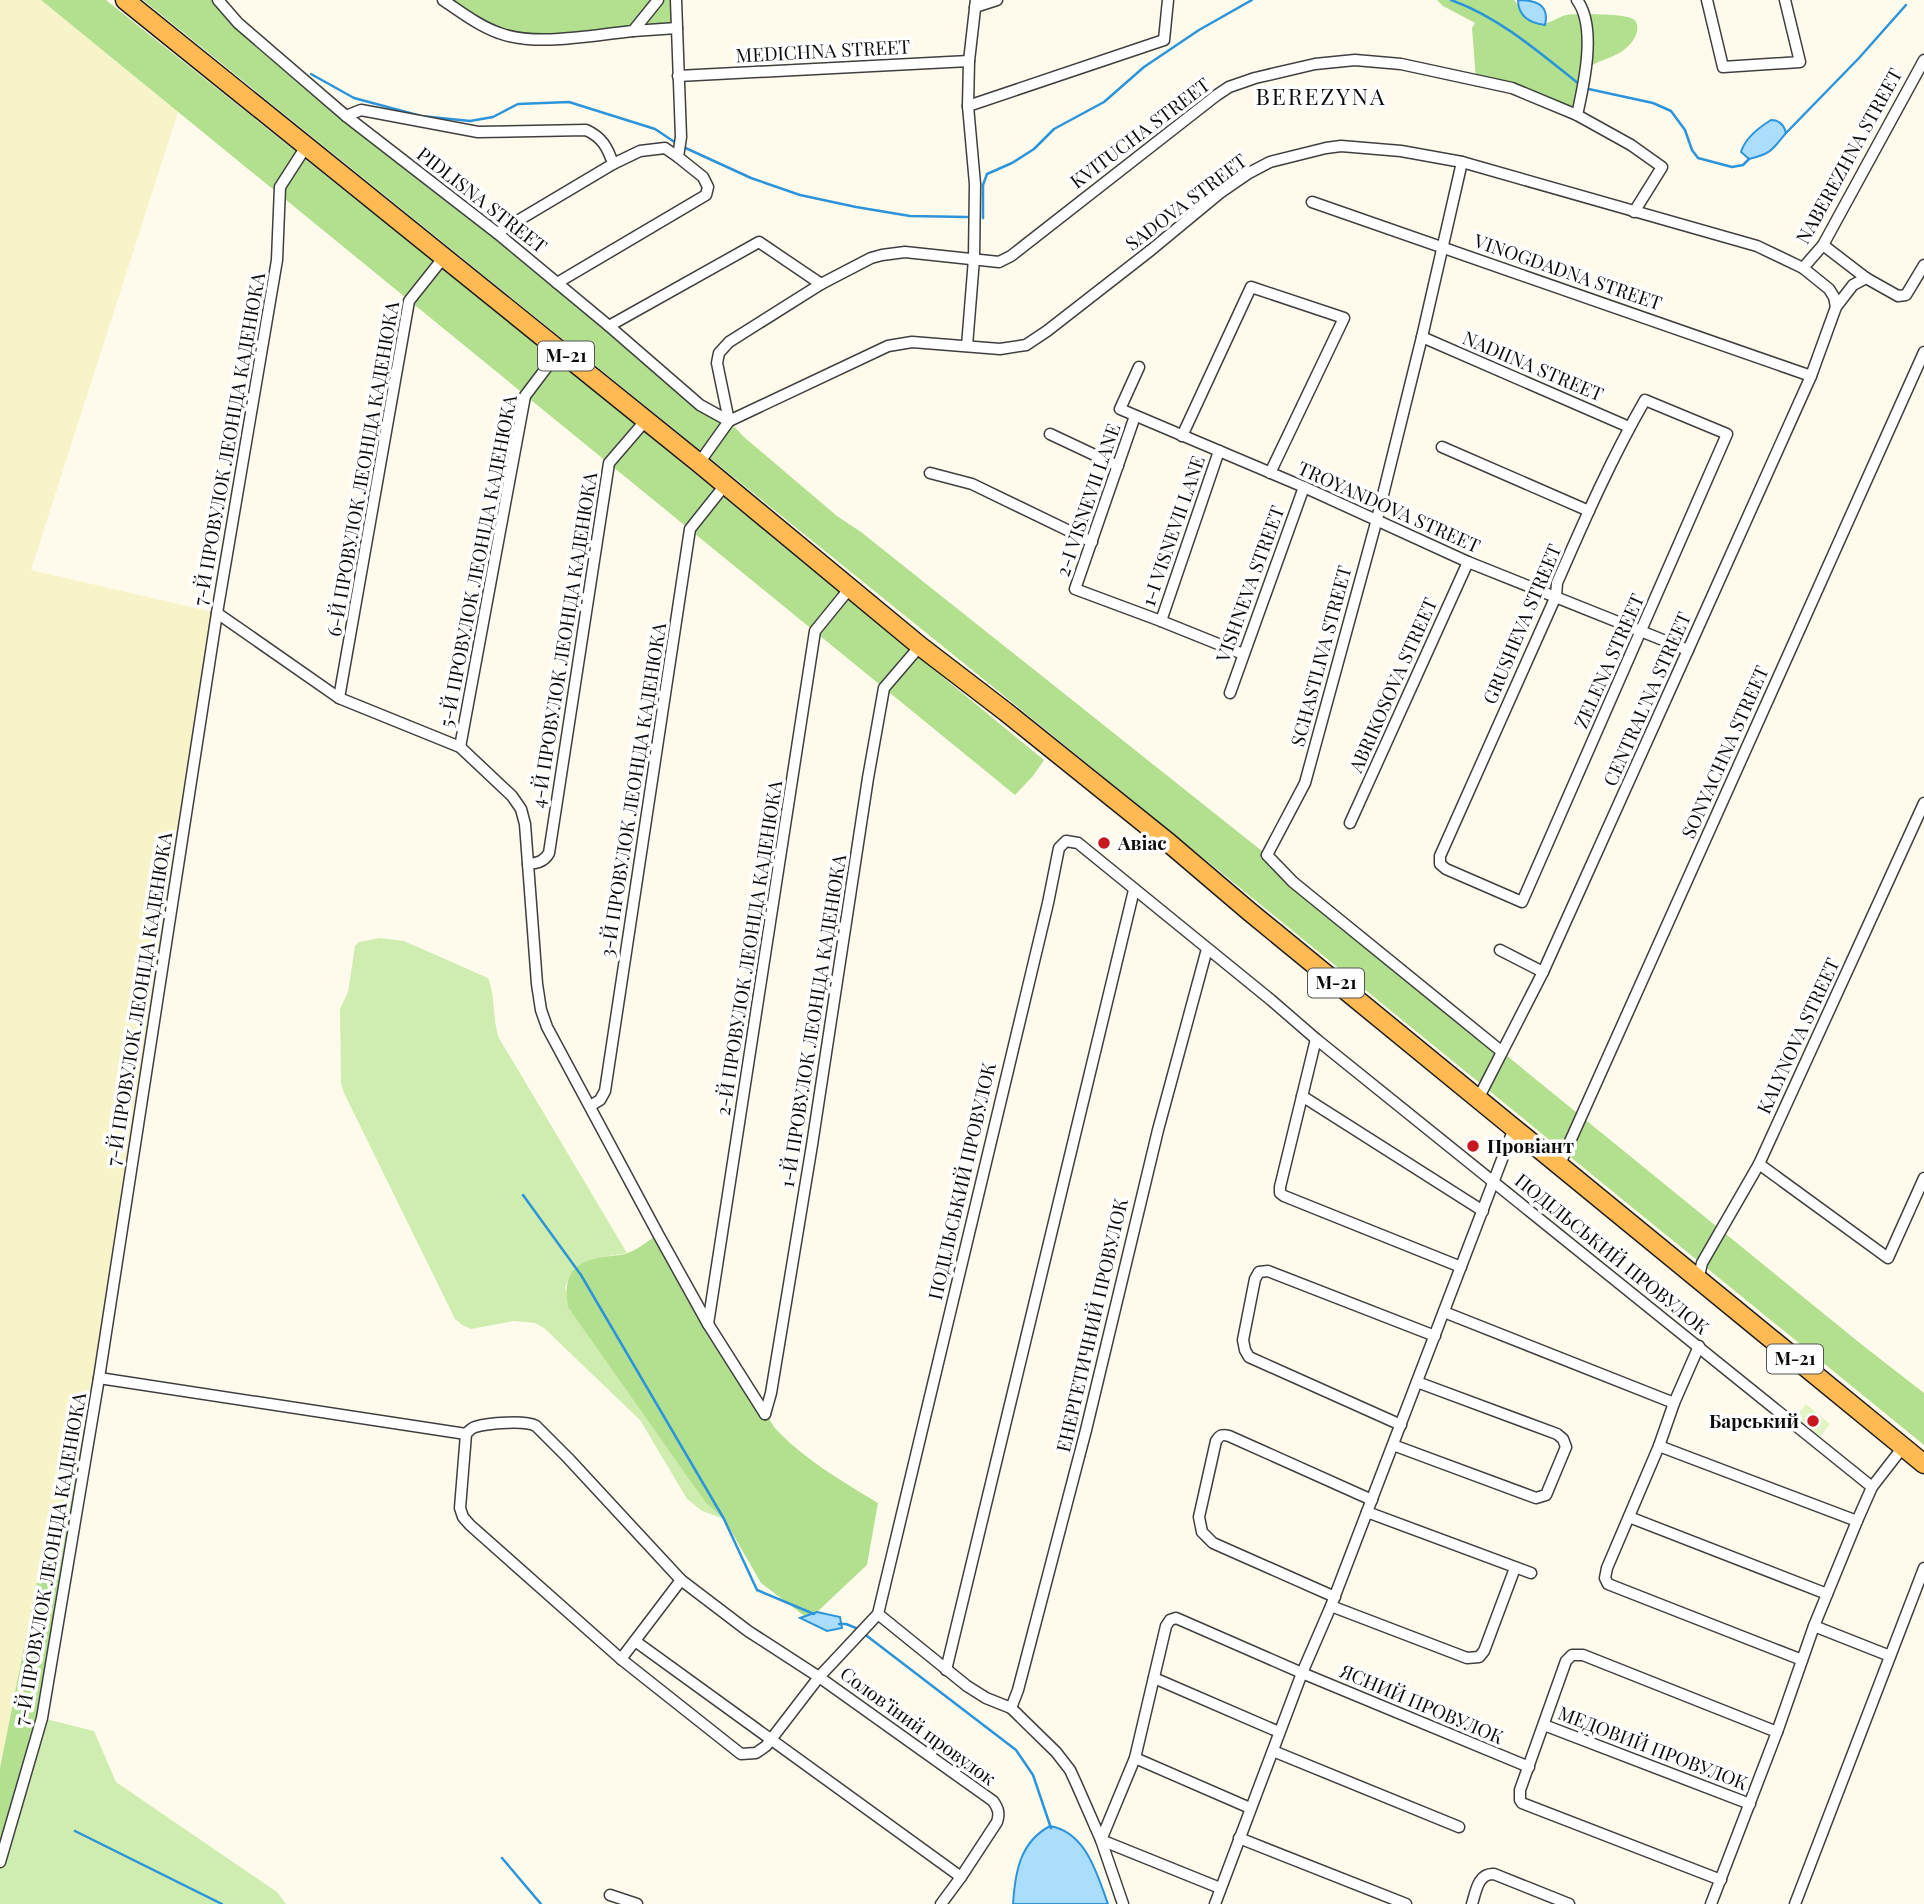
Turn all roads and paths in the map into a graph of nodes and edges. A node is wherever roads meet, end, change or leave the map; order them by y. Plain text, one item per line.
1 (125, 0) edge
2 (218, 0) edge
3 (443, 0) edge
4 (658, 0) edge
5 (676, 0) edge
6 (997, 0) edge
7 (1168, 0) edge
8 (1577, 0) edge
9 (1706, 0) edge
10 (1785, 0) edge
11 (975, 4) edge
12 (677, 28) junction
13 (633, 31) junction
14 (1924, 60) edge
15 (969, 61) junction
16 (678, 76) junction
17 (968, 106) junction
18 (1577, 115) junction
19 (346, 116) junction
20 (307, 145) junction
21 (678, 157) junction
22 (1462, 162) junction
23 (613, 164) junction
24 (1312, 202) dead end
25 (1634, 212) junction
26 (497, 233) junction
27 (1823, 245) junction
28 (1443, 247) junction
29 (444, 257) junction
30 (974, 259) junction
31 (1924, 265) edge
32 (1803, 268) junction
33 (1866, 278) junction
34 (557, 283) junction
35 (821, 284) junction
36 (1836, 307) junction
37 (609, 326) junction
38 (1422, 337) junction
39 (967, 345) junction
40 (559, 351) junction
41 (1924, 352) edge
42 (1139, 367) dead end
43 (1811, 376) junction
44 (1135, 416) junction
45 (646, 420) junction
46 (729, 421) junction
47 (1629, 427) junction
48 (1050, 434) dead end
49 (1727, 434) joint
50 (1182, 436) junction
51 (1442, 447) dead end
52 (1219, 451) junction
53 (699, 463) junction
54 (1118, 466) junction
55 (930, 473) dead end
56 (1270, 473) junction
57 (725, 485) junction
58 (1304, 487) junction
59 (1588, 511) junction
60 (1377, 519) junction
61 (1092, 542) junction
62 (1468, 562) junction
63 (850, 589) junction
64 (1556, 596) junction
65 (217, 613) junction
66 (1161, 621) junction
67 (1641, 632) junction
68 (920, 646) junction
69 (1688, 650) junction
70 (1243, 654) junction
71 (1230, 693) dead end
72 (339, 698) junction
73 (460, 747) junction
74 (1924, 803) edge
75 (1350, 823) dead end
76 (528, 864) junction
77 (1134, 890) junction
78 (1522, 902) joint
79 (1207, 949) junction
80 (1500, 950) dead end
81 (1543, 972) junction
82 (1317, 1039) junction
83 (1501, 1051) junction
84 (1303, 1096) junction
85 (1478, 1099) junction
86 (590, 1106) junction
87 (1514, 1128) junction
88 (1759, 1164) junction
89 (1559, 1166) junction
90 (1924, 1178) edge
91 (1494, 1182) junction
92 (1483, 1211) junction
93 (1461, 1267) junction
94 (1698, 1279) junction
95 (1444, 1312) junction
96 (708, 1324) junction
97 (1435, 1336) junction
98 (1699, 1346) junction
99 (99, 1378) junction
100 (1417, 1382) junction
101 (1674, 1403) junction
102 (1401, 1425) junction
103 (466, 1434) junction
104 (1393, 1445) junction
105 (1659, 1446) junction
106 (1903, 1447) junction
107 (1924, 1464) edge
108 (1872, 1487) junction
109 (1372, 1500) junction
110 (1367, 1512) junction
111 (1629, 1517) junction
112 (1857, 1521) junction
113 (1515, 1568) junction
114 (1924, 1568) edge
115 (1531, 1573) dead end
116 (681, 1580) junction
117 (1826, 1594) junction
118 (1333, 1602) junction
119 (878, 1614) junction
120 (1814, 1626) junction
121 (635, 1641) junction
122 (1890, 1656) junction
123 (621, 1659) junction
124 (1802, 1660) junction
125 (946, 1670) junction
126 (1302, 1673) junction
127 (819, 1676) junction
128 (1153, 1678) junction
129 (1011, 1708) junction
130 (1544, 1725) junction
131 (1279, 1732) junction
132 (1777, 1732) junction
133 (772, 1740) junction
134 (1273, 1751) junction
135 (1135, 1758) junction
136 (1529, 1767) junction
137 (1750, 1804) junction
138 (1250, 1808) junction
139 (1459, 1827) dead end
140 (1239, 1838) junction
141 (1101, 1840) junction
142 (0, 1861) edge
143 (961, 1877) junction
144 (1721, 1880) junction
145 (1220, 1888) junction
146 (610, 1895) dead end
147 (1399, 1903) edge
148 (637, 1904) edge
149 (941, 1904) edge
150 (1123, 1904) edge
151 (1214, 1904) edge
152 (1472, 1904) edge
153 (1569, 1904) edge
154 (1712, 1904) edge
155 (1796, 1904) edge

1 - 20 highway, М-21
2 - 19 street, PIDLISNA STREET
3 - 13 street
4 - 13 street
5 - 12 street
6 - 11 street
7 - 17 street
8 - 18 street
9 - 10 street
11 - 15 street
12 - 13 street
12 - 16 street
14 - 27 street, NABEREZHNA STREET
15 - 16 street, MEDICHNA STREET
15 - 17 street
16 - 21 street
17 - 30 street
18 - 25 street, KVITUCHA STREET
18 - 30 street, KVITUCHA STREET
19 - 23 street
19 - 26 street, PIDLISNA STREET
20 - 29 highway, М-21
20 - 65 street, 7-Й ПРОВУЛОК ЛЕОНІДА КАДЕНЮКА
21 - 23 street
21 - 34 street
22 - 25 street, SADOVA STREET
22 - 28 street, SCHASTLIVA STREET
22 - 39 street, SADOVA STREET
23 - 26 street
24 - 28 street, VINOGDADNA STREET
25 - 32 street, SADOVA STREET
26 - 34 street, PIDLISNA STREET
27 - 32 street, NABEREZHNA STREET
27 - 33 street
28 - 38 street, SCHASTLIVA STREET
28 - 43 street, VINOGDADNA STREET
29 - 40 highway, М-21
29 - 72 street, 6-Й ПРОВУЛОК ЛЕОНІДА КАДЕНЮКА
30 - 35 street, KVITUCHA STREET
30 - 39 street
31 - 33 street
32 - 36 street, SADOVA STREET
33 - 36 street
34 - 37 street, PIDLISNA STREET
35 - 37 street
35 - 46 street, KVITUCHA STREET
36 - 43 street, CENTRAL'NA STREET
37 - 46 street, PIDLISNA STREET
38 - 47 street, NADIINA STREET
38 - 60 street, SCHASTLIVA STREET
39 - 46 street, SADOVA STREET
40 - 45 highway, М-21
40 - 73 street, 5-Й ПРОВУЛОК ЛЕОНІДА КАДЕНЮКА
41 - 89 street, SONYACHNA STREET
42 - 44 street
43 - 69 street, CENTRAL'NA STREET
44 - 50 street, TROYANDOVA STREET
44 - 54 street, 2-I VISNEVII LANE
45 - 53 highway, М-21
45 - 76 street, 4-Й ПРОВУЛОК ЛЕОНІДА КАДЕНЮКА
46 - 53 street
47 - 49 street, GRUSHEVA STREET
47 - 59 street, GRUSHEVA STREET
48 - 54 street
49 - 67 street, ZELENA STREET
50 - 52 street, TROYANDOVA STREET
50 - 56 street
51 - 59 street
52 - 56 street, TROYANDOVA STREET
52 - 66 street, 1-I VISNEVII LANE
53 - 57 highway, М-21
54 - 61 street, 2-I VISNEVII LANE
55 - 61 street
56 - 58 street, TROYANDOVA STREET
57 - 63 highway, М-21
57 - 86 street, 3-Й ПРОВУЛОК ЛЕОНІДА КАДЕНЮКА
58 - 60 street, TROYANDOVA STREET
58 - 70 street, VISHNEVA STREET
59 - 64 street, GRUSHEVA STREET
60 - 62 street, TROYANDOVA STREET
60 - 83 street, SCHASTLIVA STREET
61 - 66 street, 2-I VISNEVII LANE
62 - 64 street, TROYANDOVA STREET
62 - 75 street, ABRIKOSOVA STREET
63 - 68 highway, М-21
63 - 96 street, 2-Й ПРОВУЛОК ЛЕОНІДА КАДЕНЮКА
64 - 67 street, TROYANDOVA STREET
64 - 78 street, GRUSHEVA STREET
65 - 72 street
65 - 99 street, 7-Й ПРОВУЛОК ЛЕОНІДА КАДЕНЮКА
66 - 70 street
67 - 69 street, TROYANDOVA STREET
67 - 78 street, ZELENA STREET
68 - 85 highway, М-21
68 - 96 street, 1-Й ПРОВУЛОК ЛЕОНІДА КАДЕНЮКА
69 - 81 street, CENTRAL'NA STREET
70 - 71 street, VISHNEVA STREET
72 - 73 street
73 - 76 street
74 - 88 street, KALYNOVA STREET
76 - 86 street
77 - 79 street, ПОДІЛЬСЬКИЙ ПРОВУЛОК
77 - 119 street, ПОДІЛЬСЬКИЙ ПРОВУЛОК
77 - 125 street
79 - 82 street, ПОДІЛЬСЬКИЙ ПРОВУЛОК
79 - 129 street, ЕНЕРГЕТИЧНИЙ ПРОВУЛОК
80 - 81 street
81 - 83 street, CENTRAL'NA STREET
82 - 84 street
82 - 91 street, ПОДІЛЬСЬКИЙ ПРОВУЛОК
83 - 85 street, CENTRAL'NA STREET
84 - 92 street
84 - 93 street
85 - 87 highway, М-21
86 - 96 street
87 - 89 highway, М-21
87 - 91 street
88 - 90 street
88 - 94 street, KALYNOVA STREET
89 - 94 highway, М-21
91 - 92 street
91 - 98 street, ПОДІЛЬСЬКИЙ ПРОВУЛОК
92 - 93 street
93 - 95 street
94 - 106 highway, М-21
95 - 97 street
95 - 101 street
97 - 100 street
97 - 102 street
98 - 101 street
98 - 108 street, ПОДІЛЬСЬКИЙ ПРОВУЛОК
99 - 103 street
99 - 142 street, 7-Й ПРОВУЛОК ЛЕОНІДА КАДЕНЮКА
100 - 102 street
100 - 104 street
101 - 105 street
102 - 104 street
103 - 116 street, Соловʼїний провулок
103 - 123 street, Соловʼїний провулок
104 - 109 street
105 - 111 street
105 - 112 street
106 - 107 highway, М-21
106 - 108 street
108 - 112 street
109 - 110 street
109 - 118 street
110 - 113 street
110 - 118 street
111 - 117 street
111 - 124 street
112 - 117 street
113 - 115 street
113 - 118 street
114 - 122 street
116 - 121 street
116 - 127 street, Соловʼїний провулок
117 - 120 street
118 - 126 street
119 - 125 street
119 - 127 street, Соловʼїний провулок
120 - 122 street
120 - 124 street
121 - 123 street
121 - 133 street
122 - 155 street
123 - 133 street, Соловʼїний провулок
124 - 132 street
125 - 129 street
126 - 128 street, ЯСНИЙ ПРОВУЛОК
126 - 131 street
126 - 136 street, ЯСНИЙ ПРОВУЛОК
127 - 133 street, Соловʼїний провулок
127 - 143 street, Соловʼїний провулок
128 - 131 street
128 - 135 street
129 - 141 street
130 - 132 street, МЕДОВИЙ ПРОВУЛОК
130 - 136 street, МЕДОВИЙ ПРОВУЛОК
130 - 137 street, МЕДОВИЙ ПРОВУЛОК
131 - 134 street
132 - 137 street
133 - 143 street
134 - 138 street
134 - 139 street
135 - 138 street
135 - 141 street
136 - 144 street, МЕДОВИЙ ПРОВУЛОК
137 - 144 street
138 - 140 street
140 - 145 street
140 - 147 street
141 - 145 street
141 - 150 street
143 - 149 street, Соловʼїний провулок
144 - 154 street
145 - 151 street
146 - 148 street
152 - 153 street

